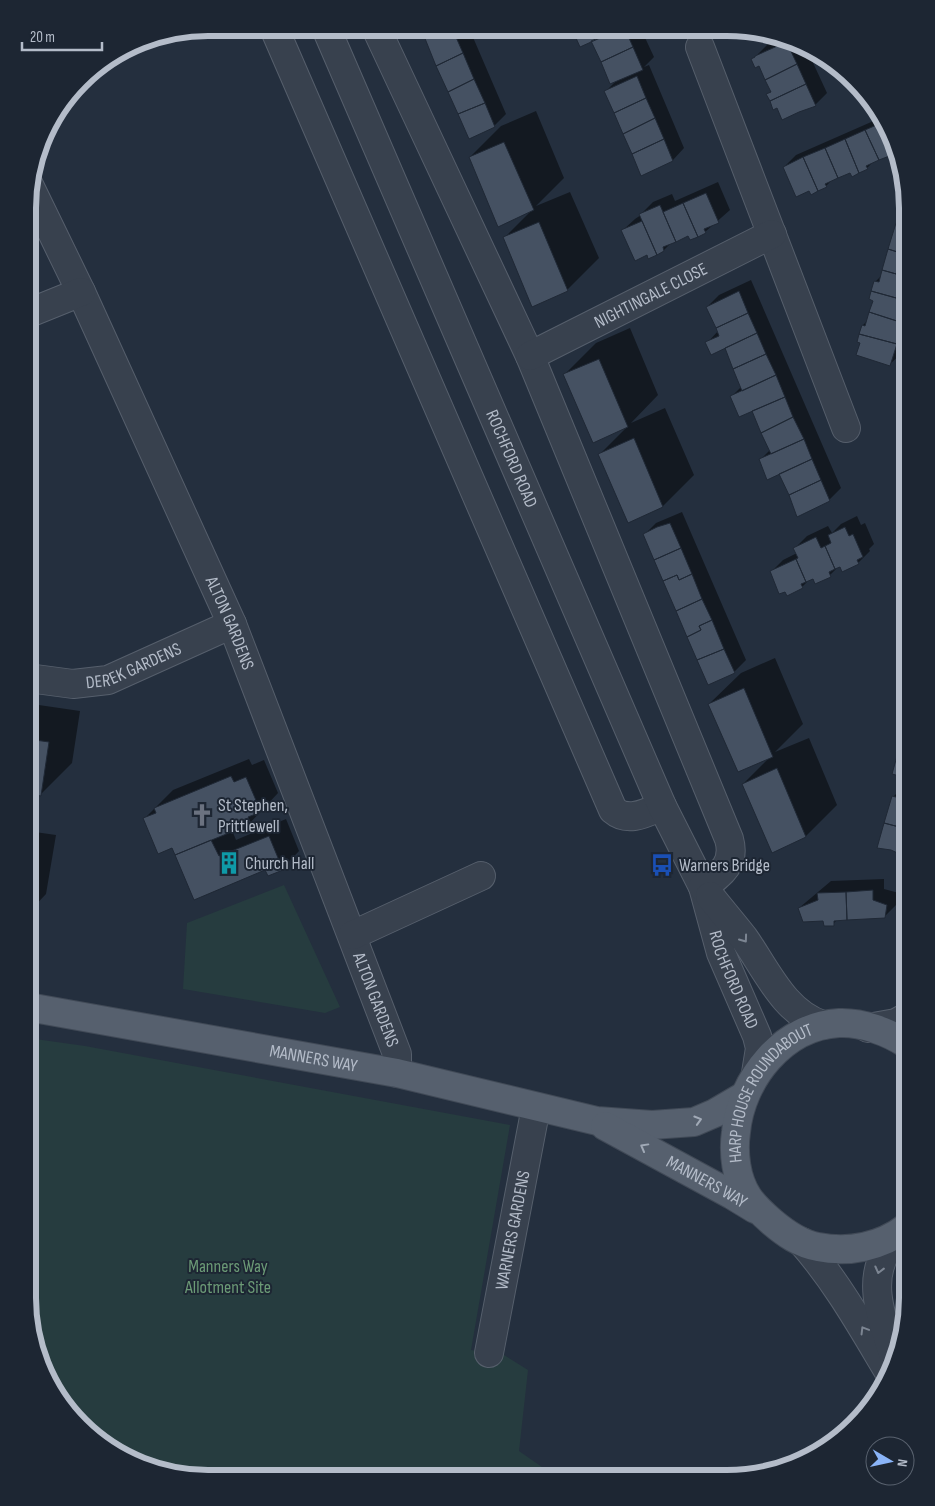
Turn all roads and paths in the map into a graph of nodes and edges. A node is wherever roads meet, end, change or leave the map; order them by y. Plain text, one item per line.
1 (277, 36) edge
2 (329, 36) edge
3 (380, 36) edge
4 (700, 47) dead end
5 (37, 201) edge
6 (772, 234) junction
7 (81, 292) junction
8 (36, 310) edge
9 (530, 356) junction
10 (846, 428) dead end
11 (232, 624) junction
12 (36, 679) edge
13 (662, 806) junction
14 (481, 876) dead end
15 (703, 886) junction
16 (353, 935) junction
17 (36, 1008) edge
18 (898, 1022) edge
19 (823, 1025) junction
20 (868, 1028) junction
21 (898, 1039) edge
22 (396, 1073) junction
23 (750, 1084) junction
24 (536, 1107) junction
25 (597, 1121) junction
26 (763, 1214) junction
27 (898, 1232) edge
28 (898, 1237) edge
29 (802, 1242) junction
30 (891, 1348) edge
31 (489, 1353) dead end
32 (885, 1365) edge

1 - 13 street
2 - 13 street, ROCHFORD ROAD
3 - 9 street
4 - 6 street
5 - 7 street, ALTON GARDENS
6 - 9 street, NIGHTINGALE CLOSE
6 - 10 street
7 - 8 street
7 - 11 street, ALTON GARDENS
9 - 15 street
11 - 12 street, DEREK GARDENS
11 - 16 street, ALTON GARDENS
13 - 15 street, ROCHFORD ROAD
14 - 16 street
15 -> 19 street, ROCHFORD ROAD
15 - 23 street, ROCHFORD ROAD
16 - 22 street, ALTON GARDENS
17 - 22 main road, MANNERS WAY
18 - 20 street
19 - 20 main road, HARP HOUSE ROUNDABOUT
19 - 23 main road, HARP HOUSE ROUNDABOUT
20 - 21 main road, HARP HOUSE ROUNDABOUT
22 - 24 main road, MANNERS WAY
25 -> 23 main road, MANNERS WAY
23 - 26 main road, HARP HOUSE ROUNDABOUT
24 - 25 main road, MANNERS WAY
24 - 31 street, WARNERS GARDENS
26 -> 25 main road, MANNERS WAY
26 - 29 main road, HARP HOUSE ROUNDABOUT
27 - 29 main road, HARP HOUSE ROUNDABOUT
28 -> 30 street
32 -> 29 street

